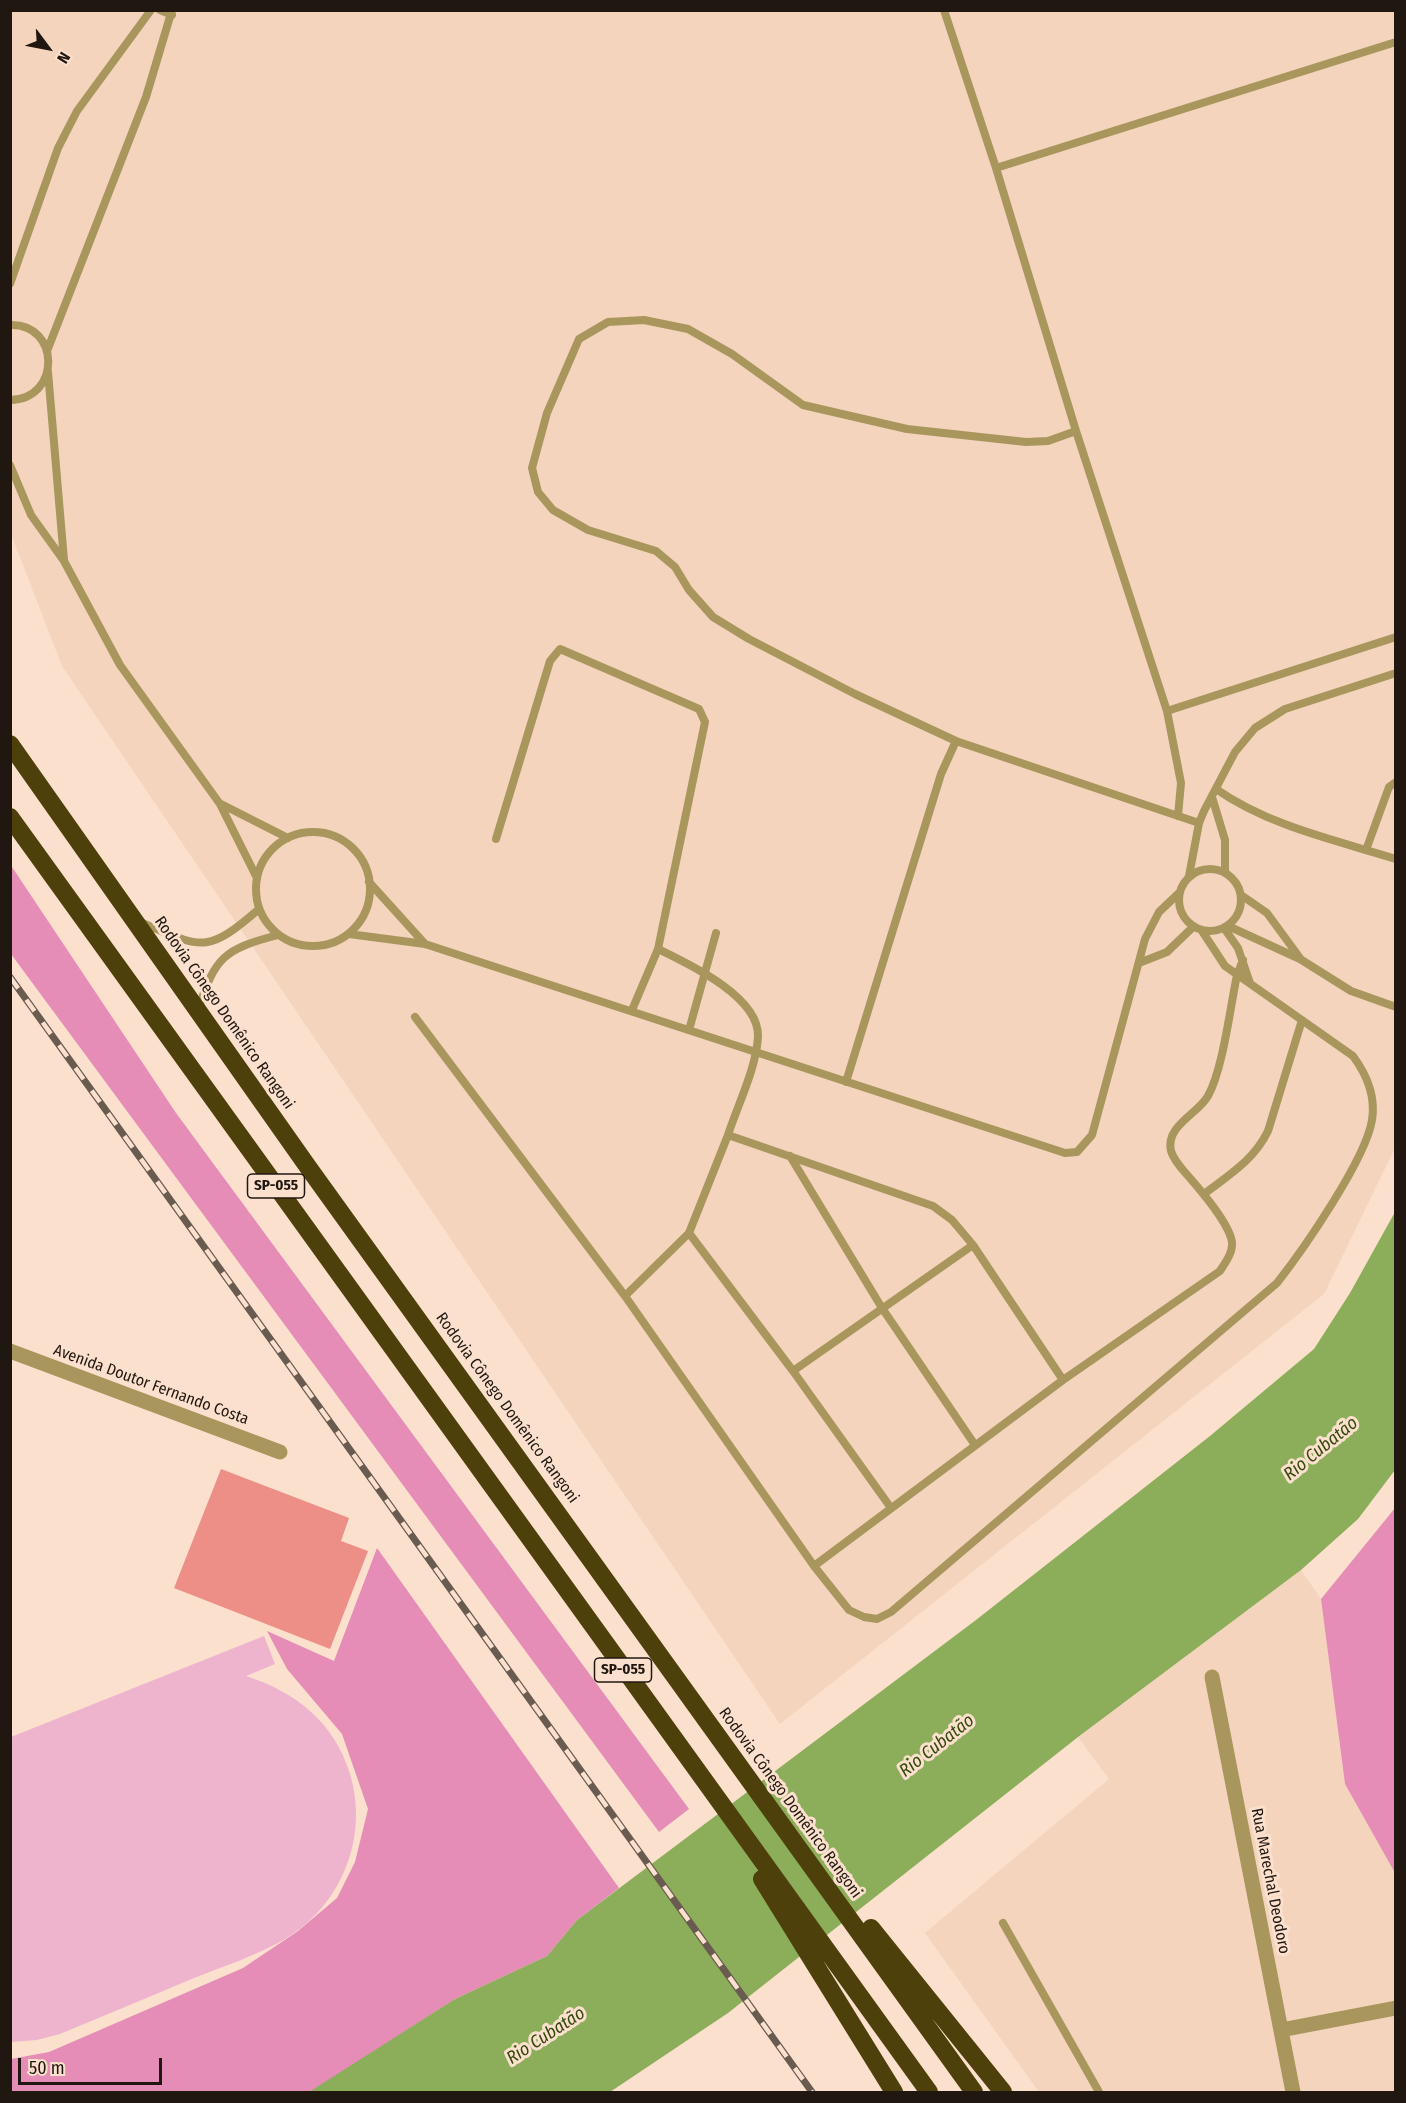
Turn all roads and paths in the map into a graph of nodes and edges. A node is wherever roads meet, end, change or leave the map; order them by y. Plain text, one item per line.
1 (151, 10) edge
2 (160, 10) edge
3 (944, 10) edge
4 (172, 13) edge
5 (1395, 42) edge
6 (996, 168) junction
7 (10, 284) edge
8 (10, 325) edge
9 (47, 351) junction
10 (48, 372) junction
11 (10, 400) edge
12 (1076, 431) junction
13 (10, 465) edge
14 (64, 561) junction
15 (1395, 637) edge
16 (1395, 673) edge
17 (1167, 711) junction
18 (956, 741) junction
19 (10, 744) edge
20 (1395, 782) edge
21 (1214, 793) junction
22 (220, 804) junction
23 (1178, 816) junction
24 (10, 817) edge
25 (1199, 823) junction
26 (288, 838) junction
27 (496, 839) dead end
28 (1366, 850) junction
29 (1395, 859) edge
30 (1225, 872) junction
31 (1189, 876) junction
32 (257, 878) junction
33 (369, 882) junction
34 (1179, 893) junction
35 (1241, 895) junction
36 (259, 909) junction
37 (134, 920) junction
38 (1193, 927) junction
39 (1226, 927) junction
40 (1202, 931) junction
41 (716, 933) dead end
42 (349, 934) junction
43 (278, 935) junction
44 (424, 944) junction
45 (658, 949) junction
46 (1300, 959) junction
47 (1243, 960) junction
48 (1139, 963) junction
49 (706, 973) junction
50 (1237, 975) junction
51 (1250, 983) junction
52 (1395, 1007) edge
53 (632, 1010) junction
54 (198, 1011) junction
55 (415, 1017) dead end
56 (1302, 1020) junction
57 (688, 1030) junction
58 (756, 1053) junction
59 (846, 1082) junction
60 (728, 1135) junction
61 (789, 1156) junction
62 (1204, 1194) junction
63 (689, 1233) junction
64 (973, 1245) junction
65 (625, 1296) junction
66 (882, 1308) junction
67 (10, 1352) edge
68 (793, 1371) junction
69 (1063, 1380) junction
70 (975, 1445) junction
71 (280, 1452) dead end
72 (891, 1508) junction
73 (814, 1566) junction
74 (1212, 1677) dead end
75 (728, 1751) junction
76 (706, 1784) junction
77 (1003, 1923) dead end
78 (1395, 2008) edge
79 (1281, 2030) junction
80 (894, 2092) edge
81 (929, 2092) edge
82 (974, 2092) edge
83 (1003, 2092) edge
84 (1099, 2092) edge
85 (1293, 2092) edge

1 - 7 lane
2 - 4 lane
3 - 6 lane
4 - 9 lane
5 - 6 lane
6 - 12 lane
8 - 9 lane
9 - 10 lane
10 - 11 lane
10 - 14 lane
12 - 17 lane
12 - 18 lane
13 - 14 lane
14 - 22 lane
15 - 17 lane
16 - 21 lane
17 - 23 lane
18 - 23 lane
18 - 59 lane
19 - 37 highway, Rodovia Cônego Domênico Rangoni / SP-055
20 - 28 lane
21 - 25 lane
21 - 28 lane
21 - 30 lane
22 - 26 lane
22 - 32 lane
23 - 25 lane
24 - 76 highway, SP-055
25 - 31 lane
26 - 32 lane
26 - 33 lane
27 - 45 lane
28 - 29 lane
30 - 31 lane
30 - 35 lane
31 - 34 lane
32 - 36 lane
33 - 42 lane
33 - 44 lane
34 - 38 lane
34 - 48 lane
35 - 39 lane
35 - 46 lane
36 - 37 lane
36 - 43 lane
37 - 54 highway, Rodovia Cônego Domênico Rangoni / SP-055
38 - 40 lane
38 - 48 lane
39 - 40 lane
39 - 46 lane
39 - 47 lane
40 - 50 lane
41 - 49 lane
42 - 43 lane
42 - 44 lane
43 - 54 lane
44 - 53 lane
45 - 49 lane
45 - 53 lane
46 - 52 lane
47 - 50 lane
47 - 51 lane
48 - 59 lane
49 - 57 lane
49 - 58 lane
50 - 51 lane
50 - 62 lane
51 - 56 lane
53 - 57 lane
54 - 75 highway, Rodovia Cônego Domênico Rangoni / SP-055
55 - 65 lane
56 - 62 lane
56 - 73 lane
57 - 58 lane
58 - 59 lane
58 - 60 lane
60 - 61 lane
60 - 63 lane
61 - 64 lane
61 - 66 lane
62 - 69 lane
63 - 65 lane
63 - 68 lane
64 - 66 lane
64 - 69 lane
65 - 73 lane
66 - 68 lane
66 - 70 lane
67 - 71 street, Avenida Doutor Fernando Costa
68 - 72 lane
69 - 70 lane
70 - 72 lane
72 - 73 lane
74 - 79 street, Rua Marechal Deodoro
75 - 82 highway, Rodovia Cônego Domênico Rangoni / SP-055
75 - 83 highway
76 - 80 highway
76 - 81 highway, SP-055
77 - 84 lane
78 - 79 street
79 - 85 street, Rua Marechal Deodoro

